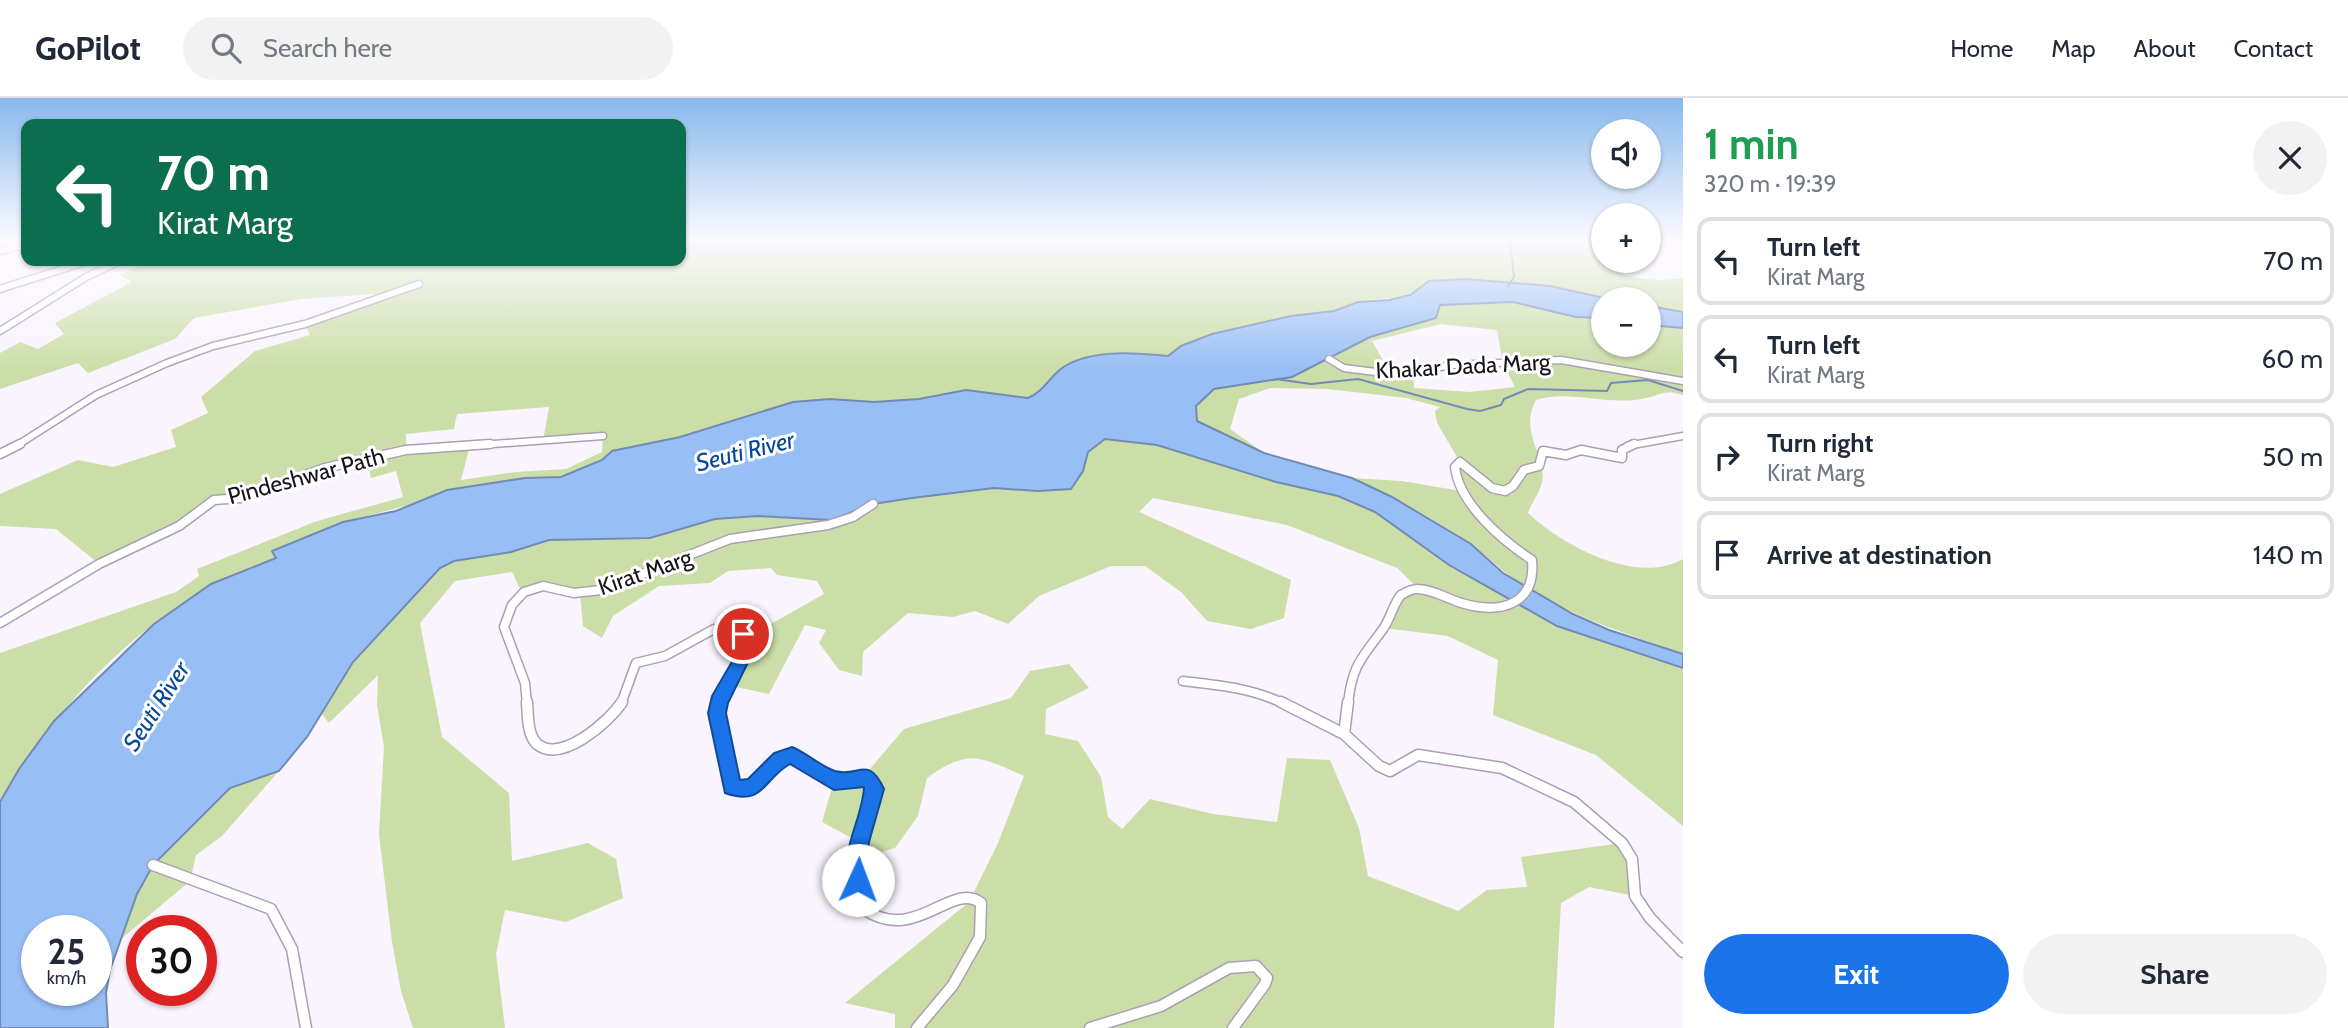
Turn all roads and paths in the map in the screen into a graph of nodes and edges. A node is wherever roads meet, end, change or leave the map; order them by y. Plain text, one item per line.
1 (18, 283) edge
2 (76, 283) edge
3 (419, 284) dead end
4 (0, 289) edge
5 (0, 331) edge
6 (1329, 359) dead end
7 (1683, 381) edge
8 (603, 436) dead end
9 (1683, 436) edge
10 (0, 454) edge
11 (873, 504) dead end
12 (0, 623) edge
13 (1183, 681) dead end
14 (1344, 734) junction
15 (153, 865) dead end
16 (1683, 952) edge
17 (306, 1028) edge
18 (917, 1028) edge
19 (1090, 1028) edge
20 (1233, 1028) edge

1 - 4 street
2 - 5 street
3 - 10 street
6 - 7 street, Khakar Dada Marg
8 - 12 street, Pindeshwar Path
9 - 14 street
11 - 18 street, Kirat Marg
13 - 14 street
14 - 16 street
15 - 17 street
19 - 20 street

